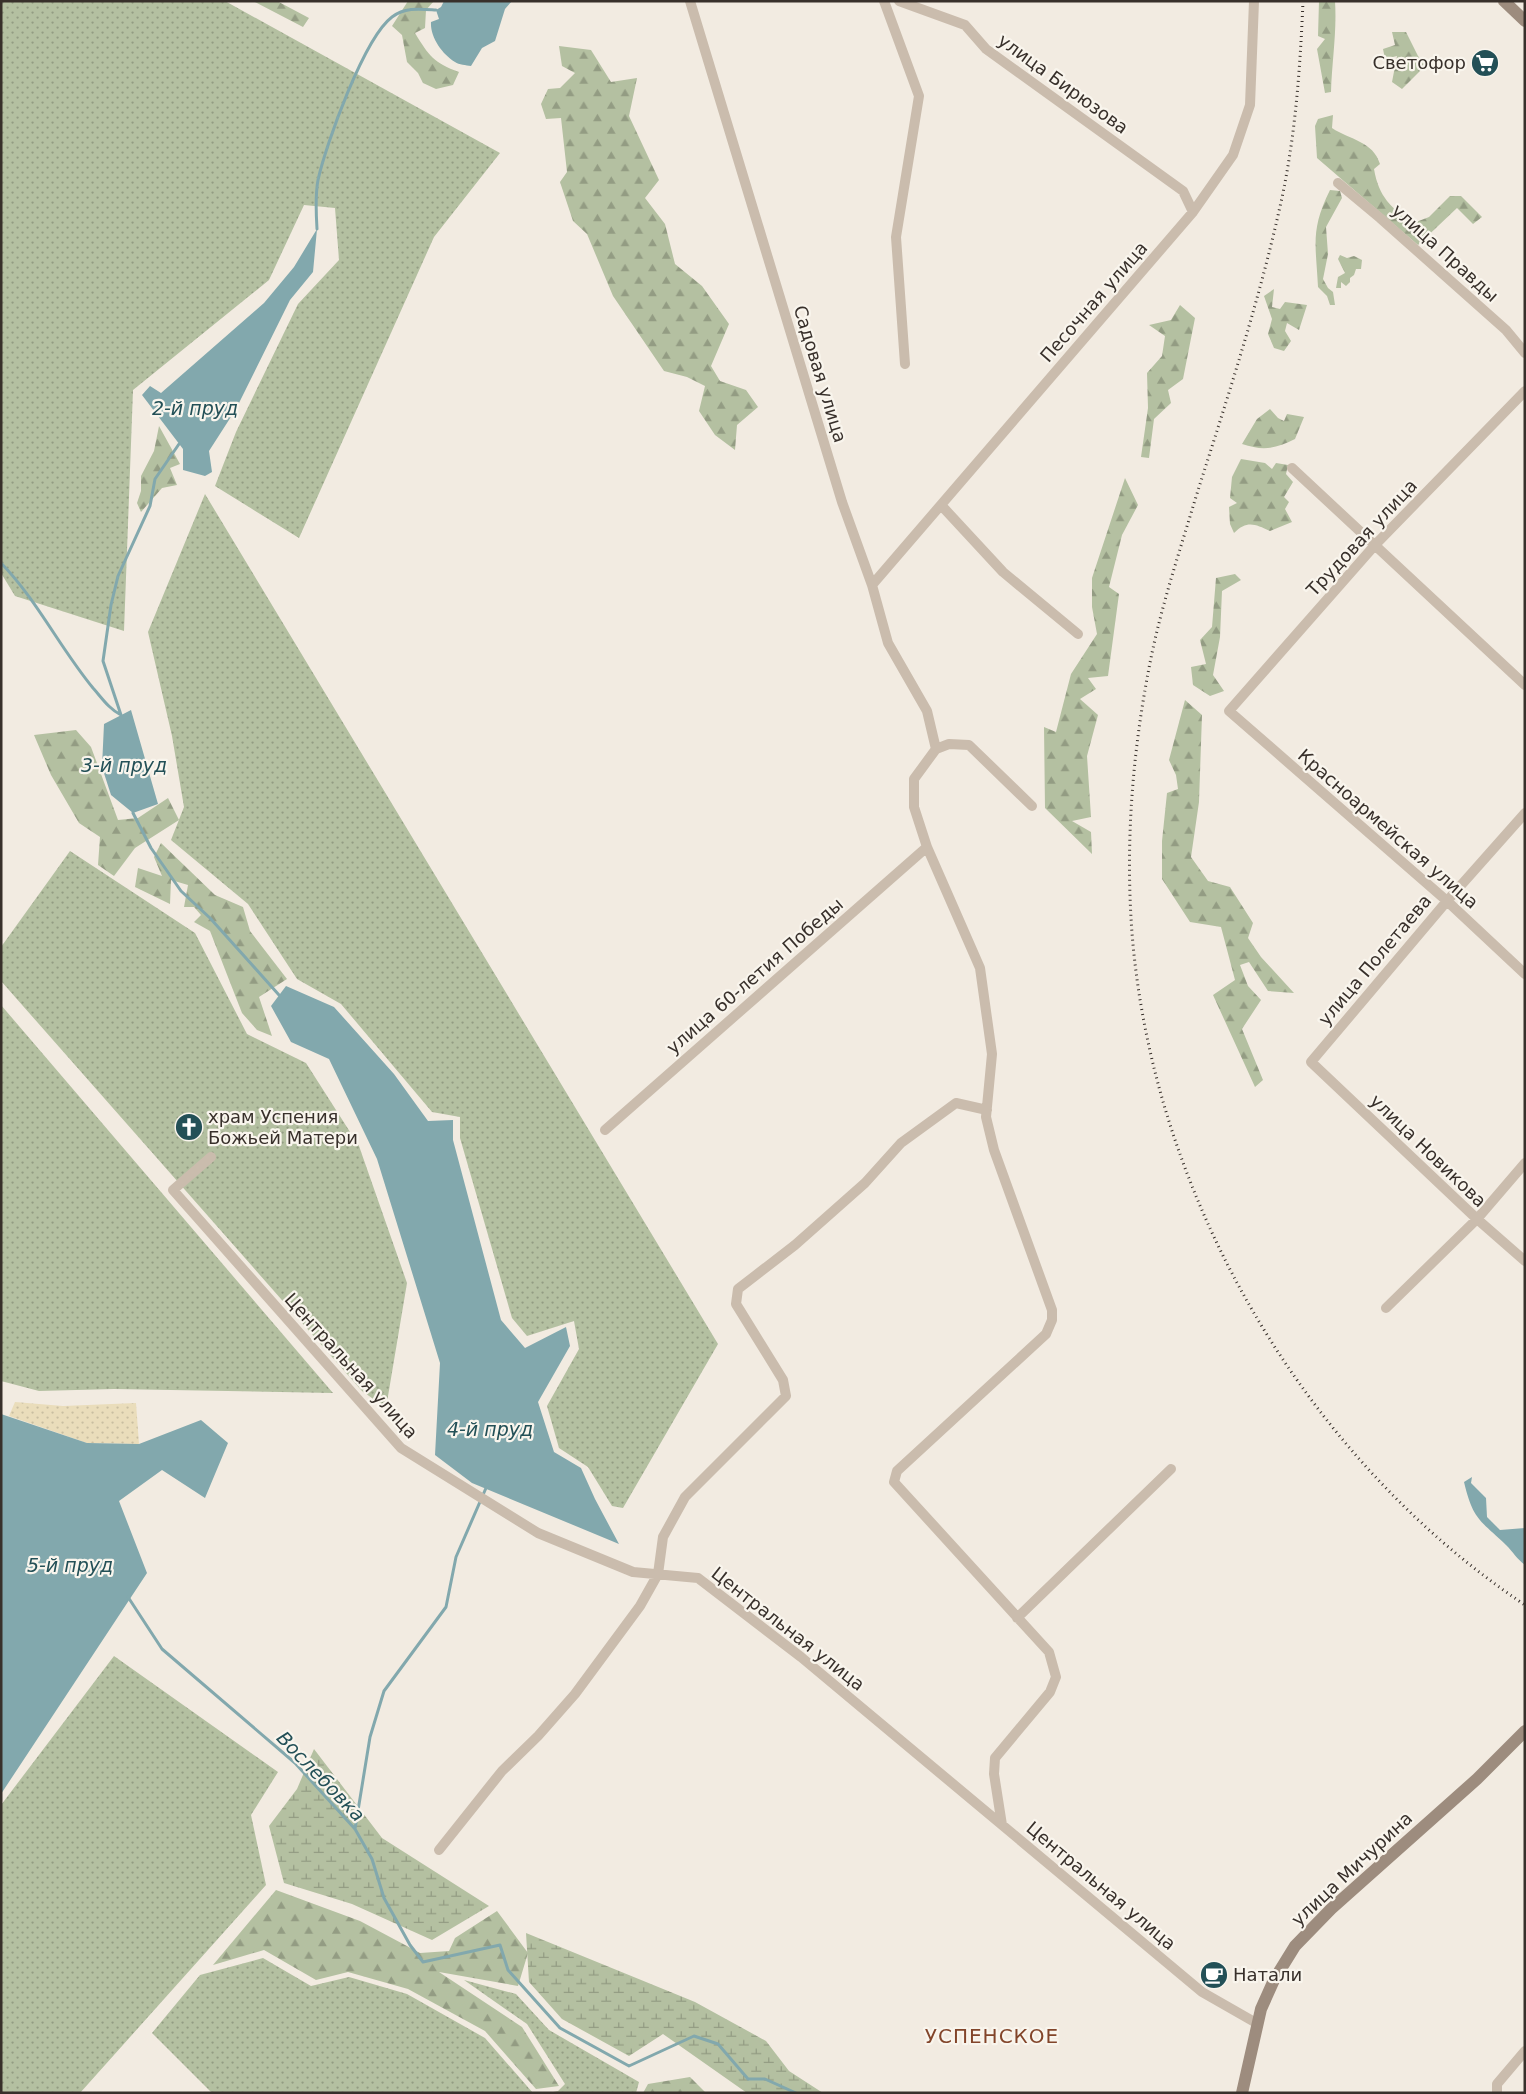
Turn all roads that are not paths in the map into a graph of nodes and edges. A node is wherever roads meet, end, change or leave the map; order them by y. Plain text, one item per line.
1 (690, 1) edge
2 (884, 1) edge
3 (899, 1) edge
4 (1254, 1) edge
5 (1504, 1) edge
6 (1525, 21) edge
7 (1338, 183) dead end
8 (1193, 212) junction
9 (1525, 353) edge
10 (905, 364) dead end
11 (1525, 391) edge
12 (1292, 468) dead end
13 (941, 505) junction
14 (1375, 545) junction
15 (872, 585) junction
16 (1078, 634) dead end
17 (1525, 685) edge
18 (1229, 711) joint
19 (936, 749) junction
20 (1032, 806) dead end
21 (1525, 813) edge
22 (926, 847) junction
23 (1447, 901) junction
24 (1525, 974) edge
25 (1311, 1062) joint
26 (987, 1110) junction
27 (605, 1130) dead end
28 (211, 1157) dead end
29 (1525, 1163) edge
30 (1477, 1219) junction
31 (1525, 1261) edge
32 (1386, 1308) dead end
33 (1171, 1469) dead end
34 (658, 1574) junction
35 (1017, 1618) junction
36 (1525, 1731) edge
37 (1002, 1825) junction
38 (438, 1850) dead end
39 (1258, 2024) junction
40 (1525, 2051) edge
41 (1242, 2093) edge
42 (1498, 2093) edge

1 - 15 street, Садовая улица
2 - 10 street
3 - 8 street, улица Бирюзова
4 - 8 street, Песочная улица
5 - 6 main road
7 - 9 street, улица Правды
8 - 13 street, Песочная улица
11 - 14 street, Трудовая улица
12 - 14 street
13 - 15 street, Песочная улица
13 - 16 street
14 - 17 street
14 - 18 street, Трудовая улица
15 - 19 street, Садовая улица
18 - 23 street, Красноармейская улица
19 - 20 street
19 - 22 street
21 - 23 street, улица Полетаева
22 - 26 street
22 - 27 street, улица 60-летия Победы
23 - 24 street, Красноармейская улица
23 - 25 street, улица Полетаева
25 - 30 street, улица Новикова
26 - 34 street
26 - 35 street
28 - 34 street, Центральная улица
29 - 30 street
30 - 31 street, улица Новикова
30 - 32 street
33 - 35 street
34 - 37 street, Центральная улица
34 - 38 street
35 - 37 street
36 - 39 main road, улица Мичурина
37 - 39 street, Центральная улица
39 - 41 main road, улица Мичурина
40 - 42 street

